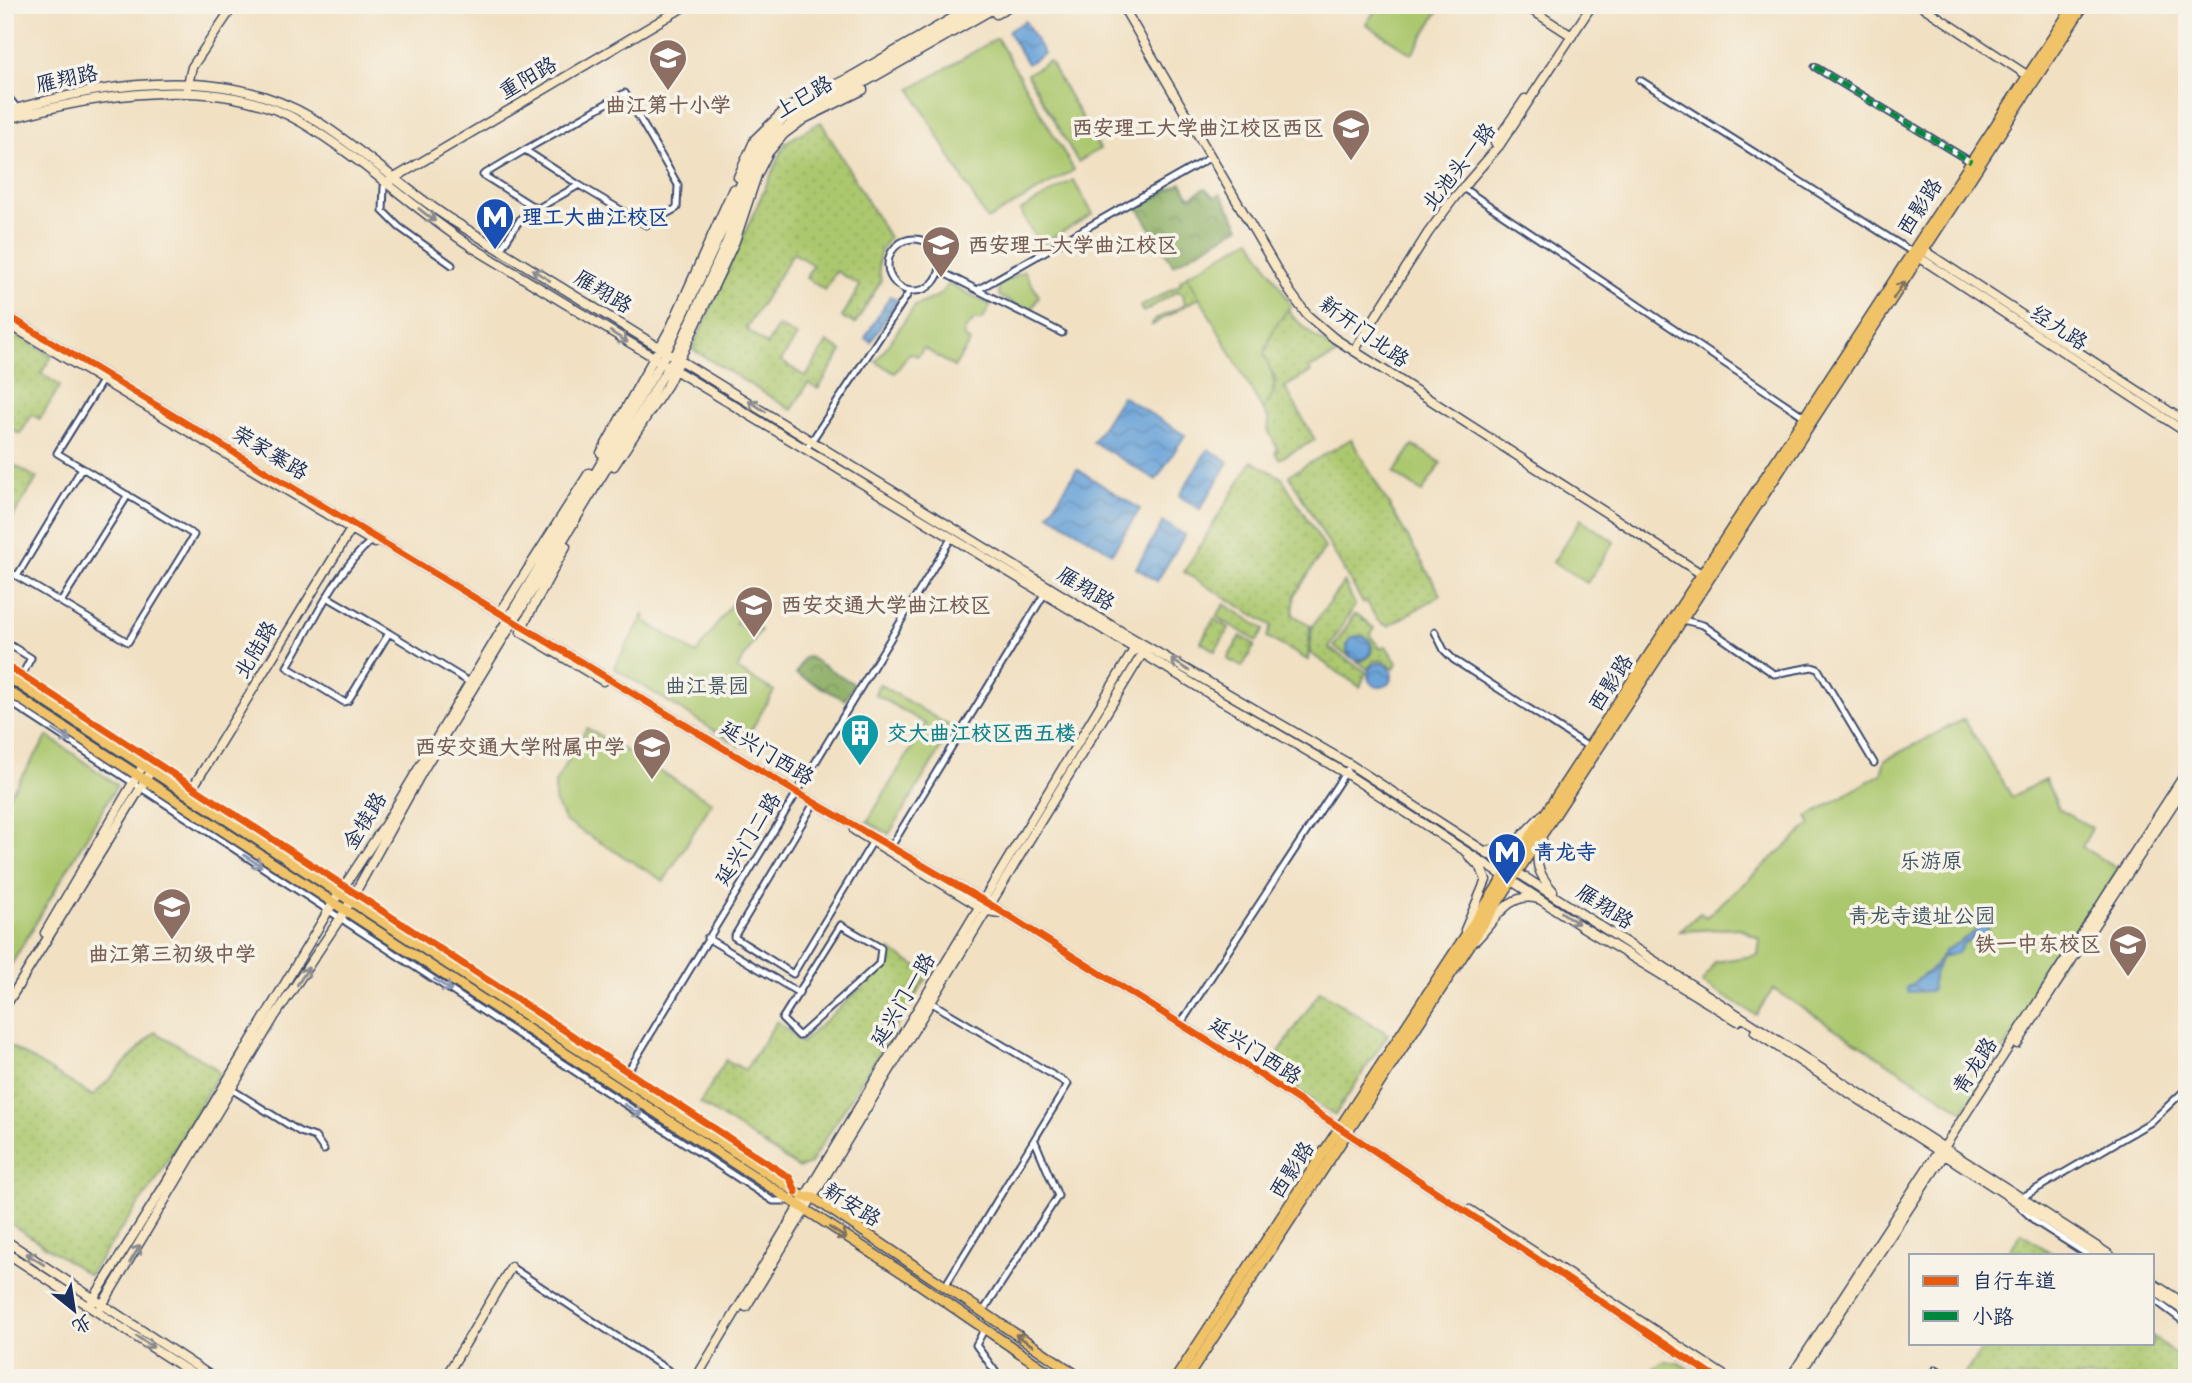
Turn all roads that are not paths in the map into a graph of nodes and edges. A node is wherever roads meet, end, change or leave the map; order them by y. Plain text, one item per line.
1 (234, 5) edge
2 (687, 5) edge
3 (975, 5) edge
4 (988, 5) edge
5 (1000, 5) edge
6 (1011, 5) edge
7 (1122, 5) edge
8 (1524, 5) edge
9 (1533, 5) edge
10 (1585, 5) edge
11 (1592, 5) edge
12 (1920, 5) edge
13 (2074, 5) edge
14 (2084, 5) edge
15 (1571, 33) junction
16 (1815, 67) dead end
17 (2032, 78) junction
18 (1640, 80) dead end
19 (188, 85) junction
20 (5, 93) edge
21 (186, 94) junction
22 (17, 108) junction
23 (5, 112) edge
24 (5, 120) edge
25 (525, 150) junction
26 (1211, 156) junction
27 (1971, 162) junction
28 (391, 180) junction
29 (579, 184) junction
30 (1464, 188) junction
31 (537, 209) junction
32 (501, 250) junction
33 (1919, 251) junction
34 (452, 265) dead end
35 (940, 271) junction
36 (979, 289) junction
37 (910, 290) junction
38 (5, 314) edge
39 (5, 322) edge
40 (1062, 333) dead end
41 (1352, 349) junction
42 (671, 353) junction
43 (665, 364) junction
44 (103, 381) junction
45 (1808, 419) junction
46 (2187, 423) edge
47 (2187, 433) edge
48 (810, 445) junction
49 (82, 468) junction
50 (128, 495) junction
51 (350, 531) junction
52 (952, 531) junction
53 (371, 541) junction
54 (5, 569) edge
55 (1703, 575) junction
56 (18, 576) junction
57 (1045, 593) junction
58 (329, 597) junction
59 (61, 602) junction
60 (1683, 620) junction
61 (511, 621) junction
62 (1435, 632) dead end
63 (389, 634) junction
64 (5, 642) edge
65 (1144, 643) junction
66 (1138, 651) junction
67 (5, 664) edge
68 (5, 675) edge
69 (22, 675) junction
70 (469, 682) junction
71 (5, 689) edge
72 (5, 699) edge
73 (1590, 748) junction
74 (1874, 763) dead end
75 (149, 764) junction
76 (1348, 769) junction
77 (2187, 771) edge
78 (139, 781) junction
79 (2187, 783) edge
80 (193, 787) junction
81 (795, 794) junction
82 (813, 805) junction
83 (1547, 811) junction
84 (1547, 829) junction
85 (1452, 840) junction
86 (873, 841) junction
87 (892, 845) junction
88 (1477, 848) junction
89 (1511, 874) junction
90 (347, 893) junction
91 (1562, 901) junction
92 (1546, 902) junction
93 (331, 906) junction
94 (986, 906) junction
95 (342, 914) junction
96 (823, 925) junction
97 (837, 932) junction
98 (707, 938) junction
99 (1463, 946) junction
100 (799, 993) junction
101 (5, 998) edge
102 (932, 1003) junction
103 (5, 1006) edge
104 (1181, 1023) junction
105 (625, 1075) junction
106 (2187, 1088) edge
107 (231, 1089) junction
108 (615, 1093) junction
109 (1344, 1130) junction
110 (1035, 1141) junction
111 (324, 1150) dead end
112 (1943, 1152) junction
113 (805, 1196) junction
114 (1451, 1201) junction
115 (2019, 1201) junction
116 (797, 1207) junction
117 (5, 1240) edge
118 (5, 1252) edge
119 (2086, 1254) edge
120 (2098, 1254) edge
121 (2108, 1254) edge
122 (511, 1268) joint
123 (2154, 1284) edge
124 (944, 1286) junction
125 (2154, 1290) edge
126 (94, 1297) junction
127 (2154, 1299) edge
128 (104, 1304) junction
129 (2187, 1305) edge
130 (89, 1306) junction
131 (98, 1312) junction
132 (982, 1313) junction
133 (2187, 1313) edge
134 (2187, 1324) edge
135 (985, 1328) junction
136 (1936, 1369) dead end
137 (199, 1378) edge
138 (214, 1378) edge
139 (445, 1378) edge
140 (680, 1378) edge
141 (696, 1378) edge
142 (701, 1378) edge
143 (1000, 1378) edge
144 (1058, 1378) edge
145 (1081, 1378) edge
146 (1176, 1378) edge
147 (1187, 1378) edge
148 (1716, 1378) edge
149 (1728, 1378) edge
150 (1790, 1378) edge
151 (1797, 1378) edge
152 (1949, 1378) edge

1 - 19 street
2 - 28 street, 重阳路
3 - 42 street
4 - 42 street, 上巳路
5 - 42 street, 上巳路
6 - 42 street
7 - 26 street, 新开门北路
8 - 15 street
9 - 15 street
10 - 15 street, 北池头一路
11 - 15 street, 北池头一路
12 - 17 street
13 - 17 main road, 西影路
14 - 17 main road, 西影路
15 - 30 street, 北池头一路
15 - 41 street, 北池头一路
16 - 27 street
17 - 27 main road, 西影路
17 - 33 main road, 西影路
18 - 33 street
19 - 21 street
19 - 22 street, 雁翔路
19 - 28 street, 雁翔路
20 - 22 street
21 - 24 street, 雁翔路
21 - 28 street, 雁翔路
22 - 23 street, 雁翔路
25 - 29 street
25 - 29 street
25 - 31 street
26 - 36 street
26 - 41 street, 新开门北路
27 - 33 main road, 西影路
28 - 32 street, 雁翔路
28 - 34 street
28 -> 43 street, 雁翔路
29 - 31 street
30 - 41 street, 北池头一路
30 - 45 street
31 - 32 street
42 -> 32 street, 雁翔路
33 - 45 main road, 西影路
33 - 46 street, 经九路
33 - 47 street, 经九路
35 - 36 street
35 - 37 street
35 - 37 street
36 - 40 street
37 - 48 street
38 - 61 street, 荣家寨路
39 - 44 street, 荣家寨路
41 - 55 street, 新开门北路
42 - 43 street, 上巳路
42 - 43 street
48 -> 42 street, 雁翔路
43 - 48 street, 雁翔路
43 - 61 street, 金犊路
43 - 61 street
44 - 49 street
44 - 51 street, 荣家寨路
45 - 55 main road, 西影路
45 - 60 main road, 西影路
48 - 52 street, 雁翔路
49 - 50 street
49 - 56 street
50 - 59 street
50 - 59 street
51 - 53 street, 荣家寨路
51 - 80 street, 北陆路
52 - 57 street, 雁翔路
52 - 65 street, 雁翔路
52 - 81 street, 延兴门二路
53 - 58 street
53 - 61 street, 荣家寨路
54 - 56 street
55 - 73 main road, 西影路
56 - 59 street
57 - 66 street, 雁翔路
57 - 87 street
58 - 63 street
58 - 63 street
60 - 74 street
60 - 84 main road, 西影路
61 - 70 street, 金犊路
61 - 81 street, 延兴门西路
61 - 90 street, 金犊路
62 - 73 street
63 - 70 street
64 - 69 street
65 - 66 street, 延兴门一路
76 -> 65 street, 雁翔路
66 - 76 street, 雁翔路
66 - 94 street, 延兴门一路
67 - 69 street
68 - 75 main road, 新安路
69 - 75 street
70 - 90 street, 金犊路
71 - 78 main road, 新安路
72 -> 78 street
73 - 83 main road, 西影路
75 - 78 street
75 - 80 street
75 - 90 main road, 新安路
76 - 85 street, 雁翔路
76 - 88 street, 雁翔路
76 - 104 street
77 - 112 street, 青龙路
78 -> 93 main road, 新安路
78 - 101 street
78 - 103 street
79 - 112 street, 青龙路
80 - 90 street
81 - 82 street, 延兴门西路
81 - 87 street, 延兴门西路
81 - 98 street, 延兴门二路
82 - 86 street, 延兴门西路
82 - 96 street
83 - 88 street
83 - 89 main road, 西影路
84 - 89 main road, 西影路
84 - 91 street
85 - 89 street, 雁翔路
85 - 99 street
86 - 94 street, 延兴门西路
86 - 96 street
87 - 94 street, 延兴门西路
88 - 89 street, 雁翔路
89 - 91 street, 雁翔路
89 - 92 street, 雁翔路
89 - 99 main road, 西影路
90 - 93 street, 金犊路
90 - 95 street, 金犊路
90 - 105 main road, 新安路
91 - 112 street, 雁翔路
92 - 99 street
92 -> 112 street, 雁翔路
93 - 95 main road, 新安路
93 - 126 street, 金犊路
94 - 102 street, 延兴门一路
94 - 104 street, 延兴门西路
94 - 113 street, 延兴门一路
107 -> 95 street, 金犊路
95 -> 108 main road, 新安路
96 - 97 street
97 - 100 street
97 - 100 street
98 - 100 street
98 - 105 street, 延兴门二路
99 - 109 main road, 西影路
102 - 110 street
102 - 113 street, 延兴门一路
104 - 109 street, 延兴门西路
105 - 108 street, 延兴门二路
105 - 113 main road, 新安路
106 - 115 street
107 - 111 street
128 -> 107 street, 金犊路
108 -> 116 main road, 新安路
109 - 114 street, 延兴门西路
109 - 146 main road, 西影路
109 - 147 main road, 西影路
110 - 124 street
110 - 132 street
112 - 115 street, 雁翔路
112 - 150 street, 青龙路
112 - 151 street, 青龙路
113 - 116 street, 延兴门一路
113 - 124 main road, 新安路
114 - 148 street, 延兴门西路
114 - 149 street, 延兴门西路
115 - 119 street
115 - 120 street, 雁翔路
115 - 121 street, 雁翔路
116 -> 135 main road, 新安路
116 - 141 street, 延兴门一路
116 - 142 street, 延兴门一路
126 -> 117 street
118 - 130 street
122 - 139 street
122 - 140 street
123 - 129 street
124 - 132 main road, 新安路
125 - 133 street
126 - 128 street
126 - 130 street, 金犊路
127 - 134 street
128 - 131 street, 金犊路
128 - 138 street
130 - 131 street
131 -> 137 street
145 -> 132 main road, 新安路
135 - 143 street
135 - 144 main road, 新安路
136 - 152 street

